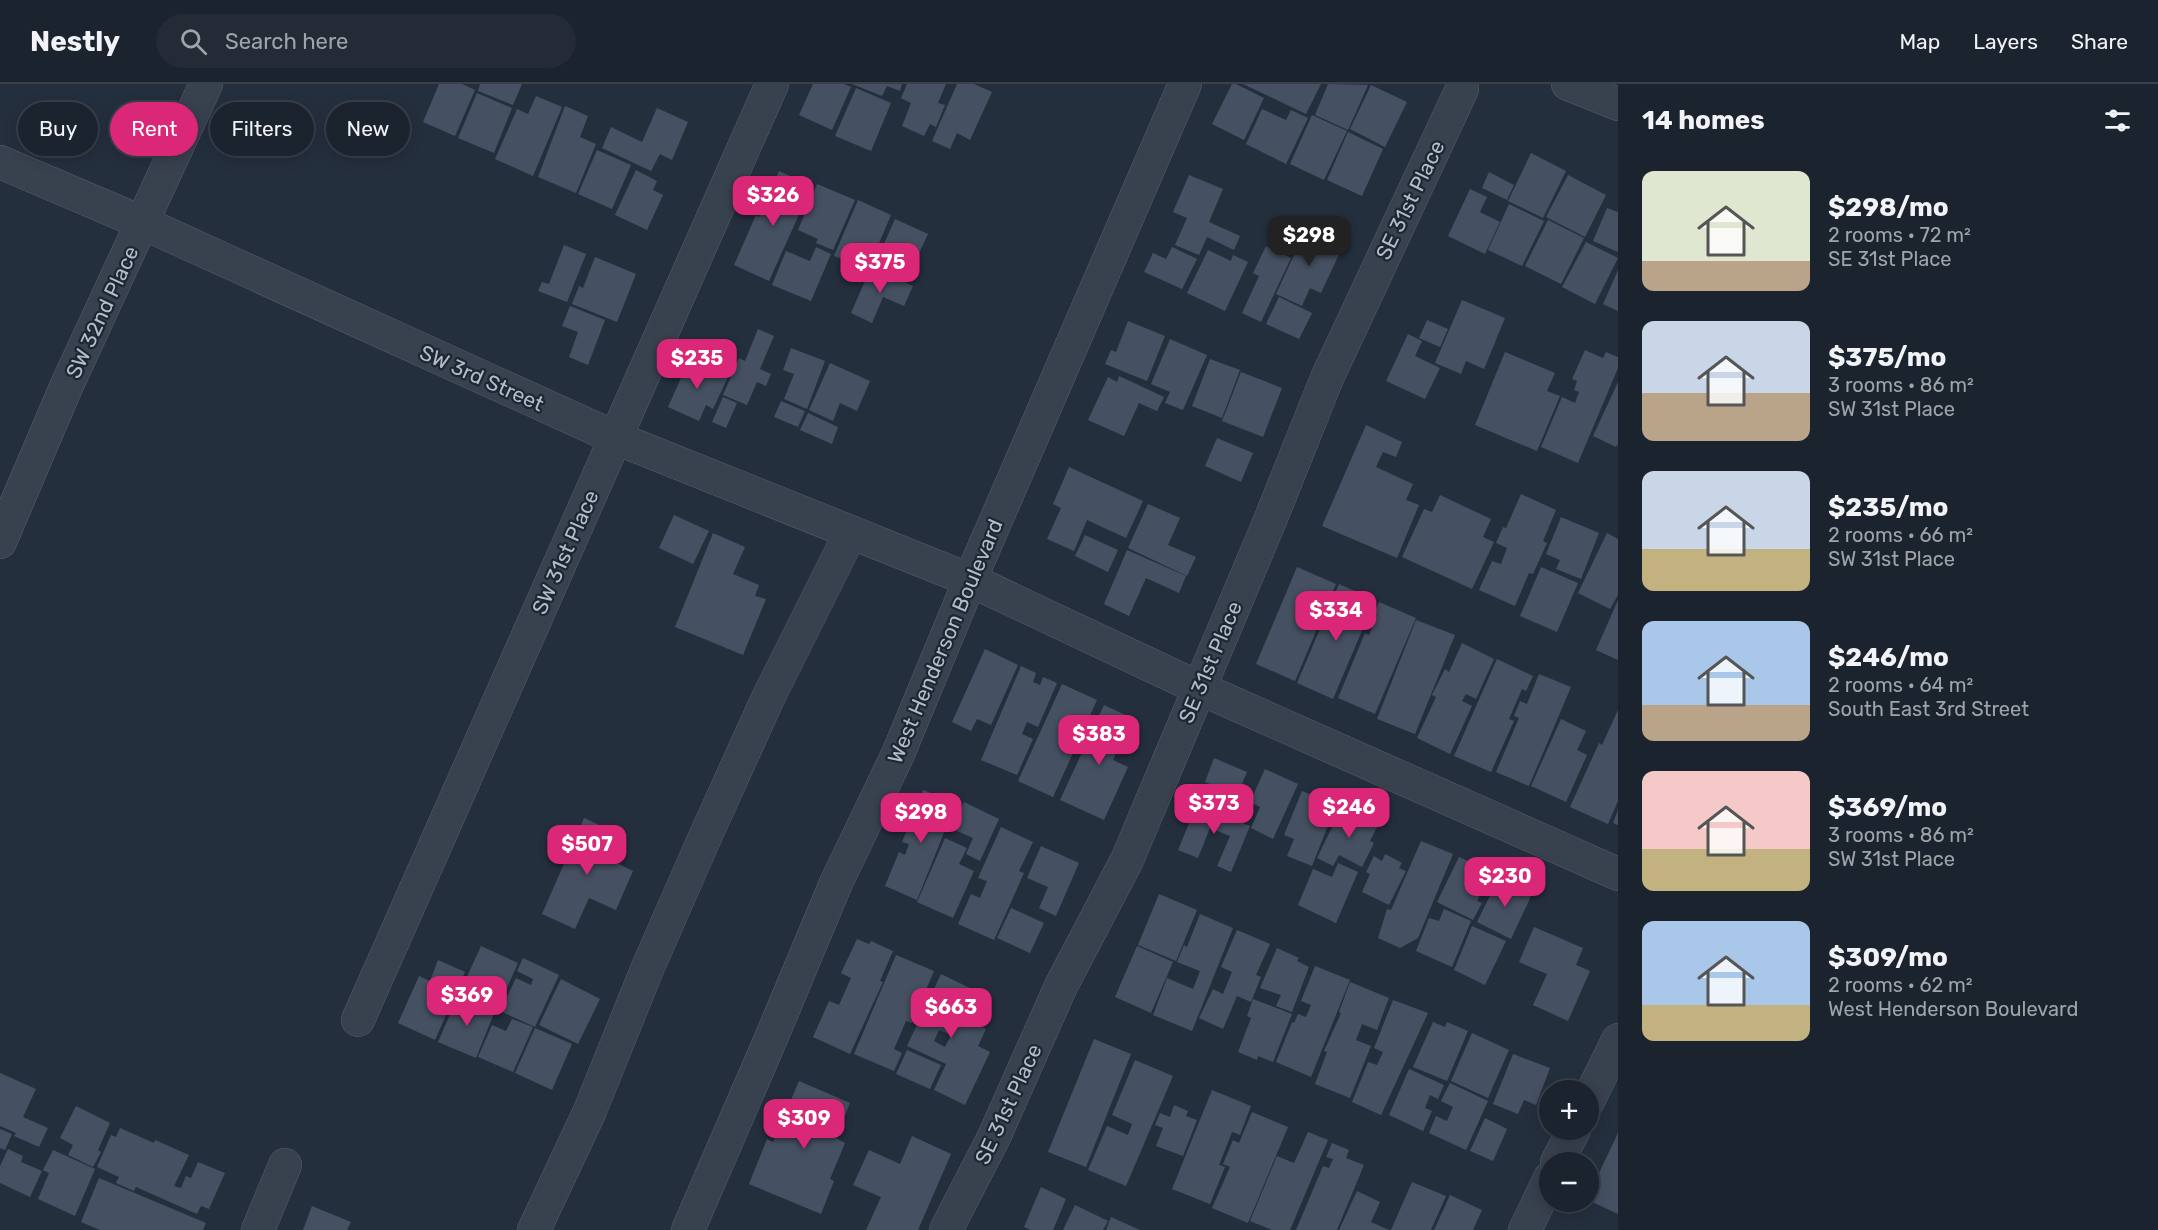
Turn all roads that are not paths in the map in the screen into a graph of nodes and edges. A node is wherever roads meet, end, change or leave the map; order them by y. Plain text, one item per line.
1 (206, 84) edge
2 (772, 84) edge
3 (1185, 84) edge
4 (1568, 84) edge
5 (1462, 89) dead end
6 (1618, 104) edge
7 (0, 162) edge
8 (143, 223) junction
9 (616, 438) junction
10 (851, 532) junction
11 (0, 542) edge
12 (970, 580) junction
13 (1199, 688) junction
14 (1618, 874) edge
15 (358, 1020) dead end
16 (1618, 1040) edge
17 (1598, 1080) edge
18 (285, 1165) dead end
19 (1539, 1201) edge
20 (258, 1230) edge
21 (534, 1230) edge
22 (688, 1230) edge
23 (946, 1230) edge
24 (1525, 1230) edge

1 - 8 street, SW 32nd Place
2 - 9 street, SW 31st Place
3 - 12 street, West Henderson Boulevard
4 - 6 street
5 - 13 street, SE 31st Place
7 - 8 street, SW 3rd Street
8 - 9 street, SW 3rd Street
8 - 11 street, SW 32nd Place
9 - 10 street, SW 3rd Street
9 - 15 street, SW 31st Place
10 - 12 street, SW 3rd Street
10 - 21 street
12 - 13 street, SW 3rd Street
12 - 22 street, West Henderson Boulevard
13 - 14 street, SW 3rd Street
13 - 23 street, SE 31st Place
16 - 17 street
18 - 20 street
19 - 24 street

